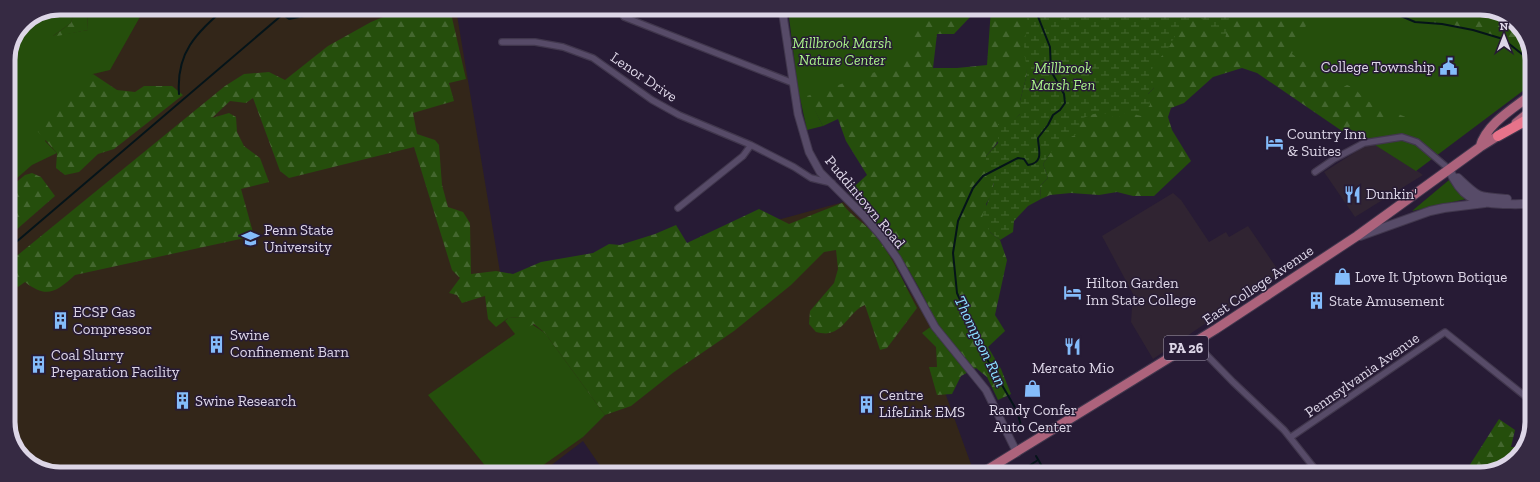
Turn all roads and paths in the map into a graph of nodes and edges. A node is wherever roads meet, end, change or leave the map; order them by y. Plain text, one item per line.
1 (623, 15) edge
2 (783, 15) edge
3 (502, 42) dead end
4 (793, 83) junction
5 (1525, 100) edge
6 (1525, 115) edge
7 (1525, 121) edge
8 (1498, 136) junction
9 (751, 145) junction
10 (1480, 147) junction
11 (1449, 169) junction
12 (1315, 172) dead end
13 (832, 183) junction
14 (1525, 201) edge
15 (1525, 202) edge
16 (1485, 203) junction
17 (678, 208) dead end
18 (1352, 239) junction
19 (1195, 343) junction
20 (1525, 396) edge
21 (1291, 437) junction
22 (1017, 453) junction
23 (992, 467) edge
24 (1314, 467) edge

1 - 4 street
2 - 4 street, Puddintown Road
3 - 9 street, Lenor Drive
4 - 13 street, Puddintown Road
5 - 10 main road, East College Avenue / PA 26
6 - 8 main road, East College Avenue / PA 26
7 - 8 highway
8 - 10 main road, East College Avenue / PA 26
9 - 13 street, Lenor Drive
9 - 17 street
10 - 11 main road, East College Avenue / PA 26
11 - 12 street
11 - 14 main road
11 - 16 main road
11 - 18 main road, East College Avenue / PA 26
13 - 22 street, Puddintown Road
15 - 16 main road
16 - 18 main road
18 - 19 main road, East College Avenue / PA 26
19 - 21 street
19 - 22 main road, East College Avenue / PA 26
20 - 21 street, Pennsylvania Avenue
21 - 24 street
22 - 23 main road, East College Avenue / PA 26

